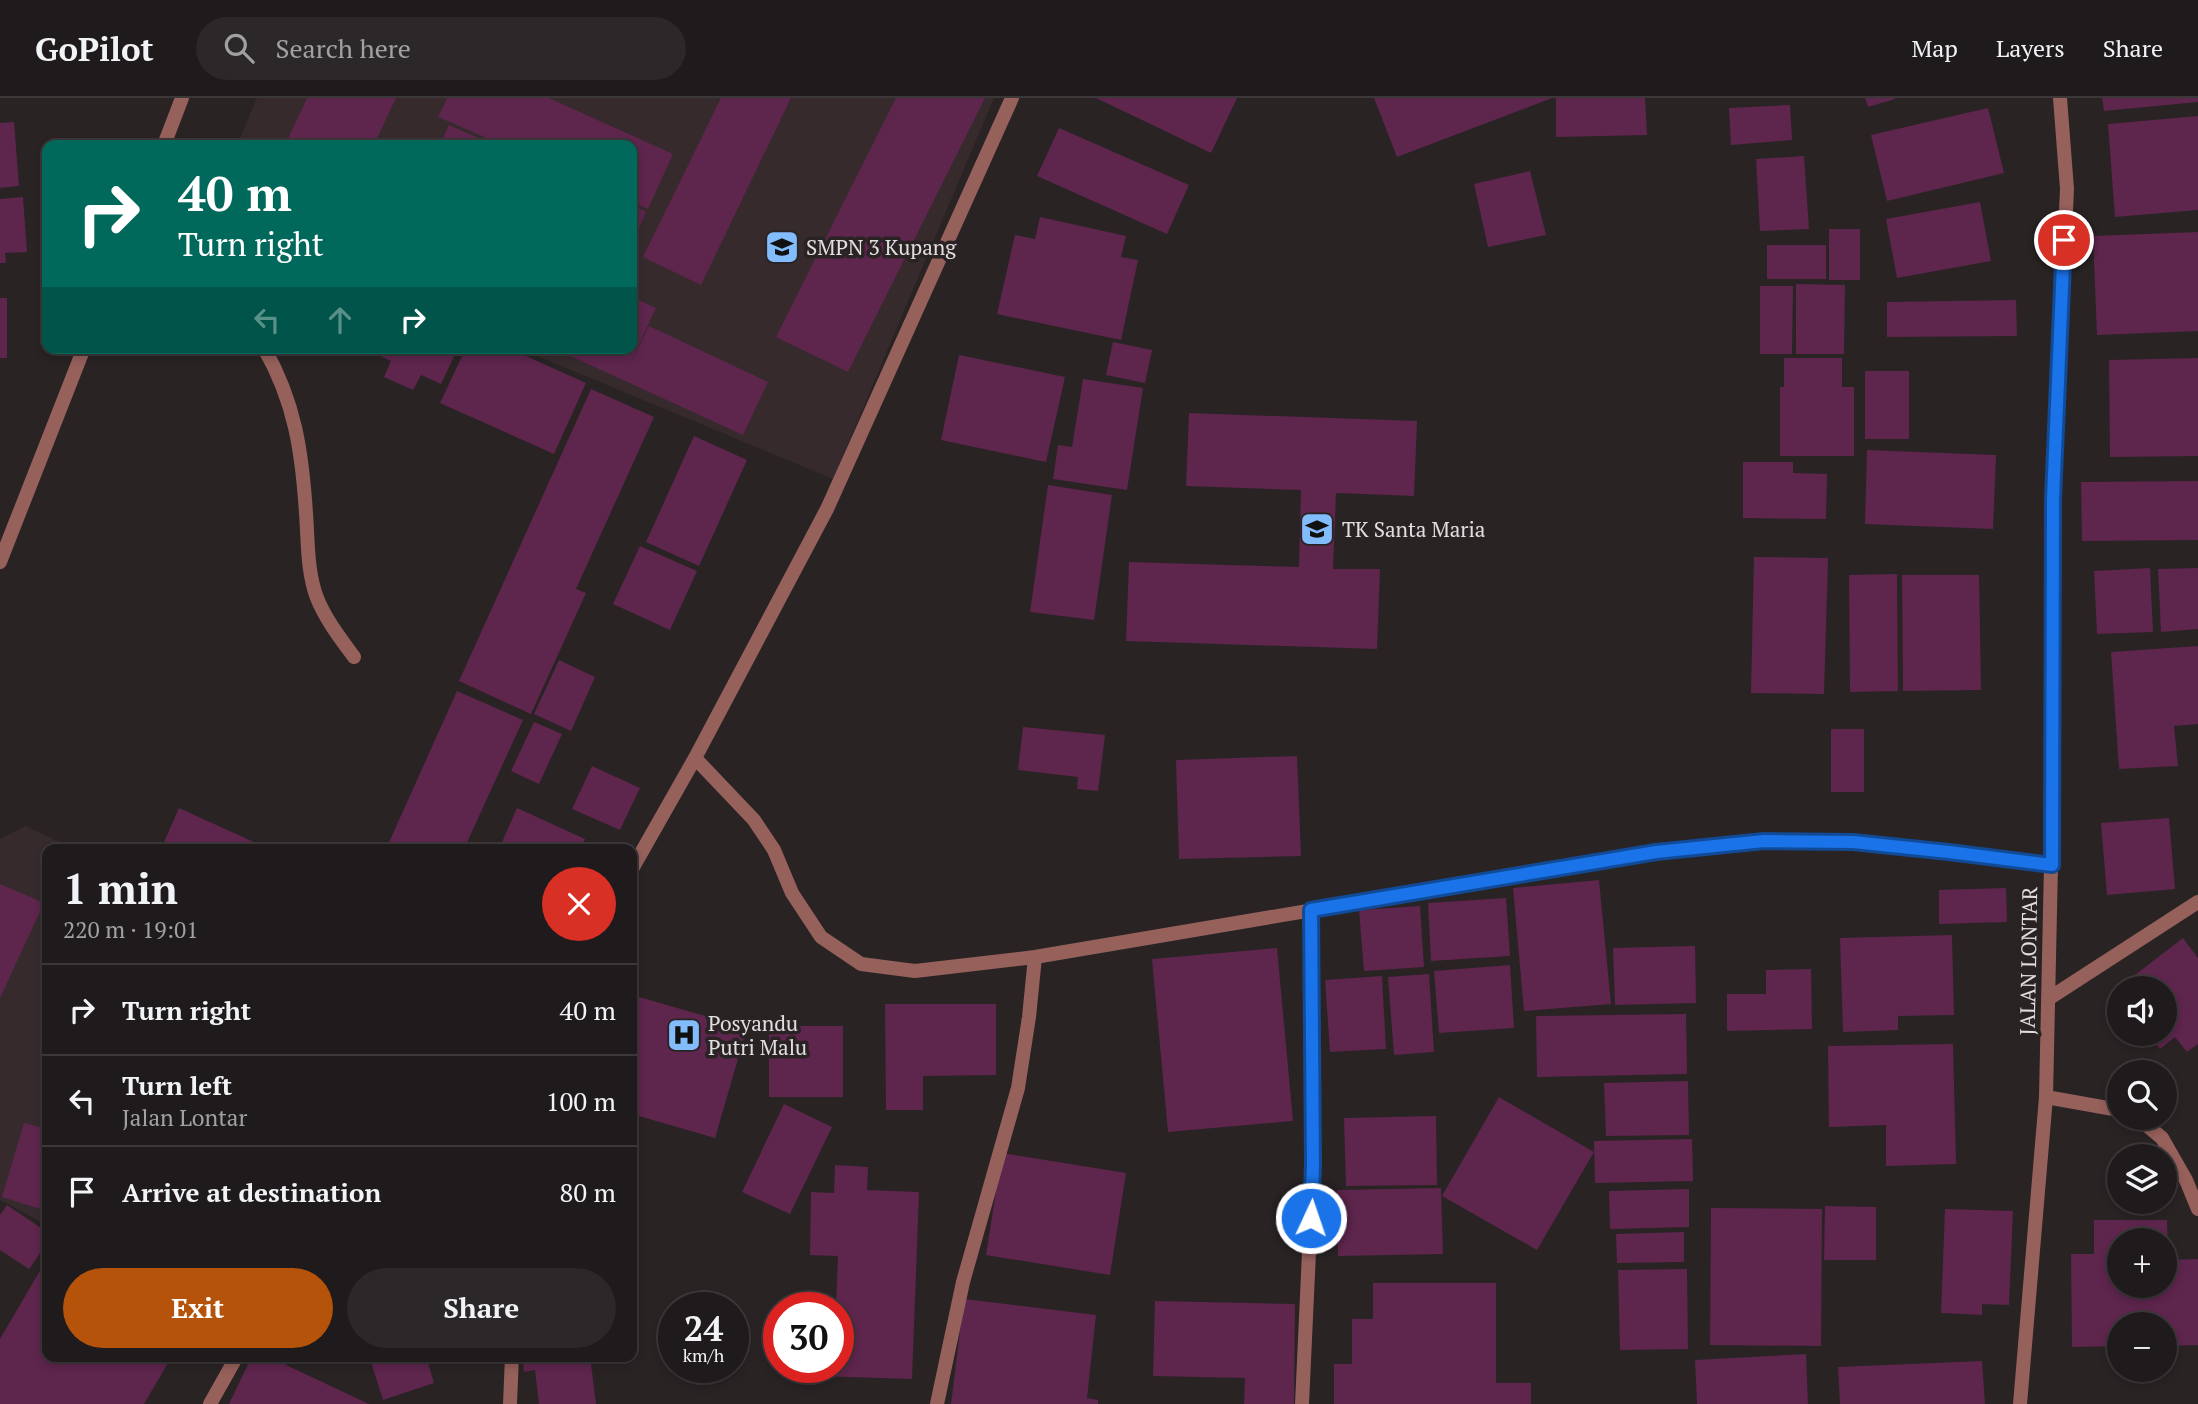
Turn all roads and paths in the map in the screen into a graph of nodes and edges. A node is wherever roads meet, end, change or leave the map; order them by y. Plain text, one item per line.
1 (182, 98) edge
2 (1012, 98) edge
3 (2060, 98) edge
4 (166, 140) edge
5 (82, 354) edge
6 (267, 354) edge
7 (0, 562) edge
8 (354, 657) dead end
9 (695, 758) junction
10 (637, 860) edge
11 (2052, 865) junction
12 (2198, 902) edge
13 (1311, 910) junction
14 (1035, 957) junction
15 (2048, 999) junction
16 (2046, 1097) junction
17 (2107, 1108) edge
18 (2152, 1130) edge
19 (2198, 1209) edge
20 (234, 1362) edge
21 (512, 1362) edge
22 (210, 1404) edge
23 (510, 1404) edge
24 (937, 1404) edge
25 (1302, 1404) edge
26 (2021, 1404) edge

1 - 4 street
2 - 9 street
3 - 11 street, JALAN LONTAR
5 - 7 street
6 - 8 street
9 - 10 street
9 - 14 street
11 - 13 street
11 - 15 street, JALAN LONTAR
12 - 15 street
13 - 14 street
13 - 25 street
14 - 24 street
15 - 16 street, JALAN LONTAR
16 - 17 street
16 - 26 street, JALAN LONTAR
18 - 19 street
20 - 22 street
21 - 23 street

